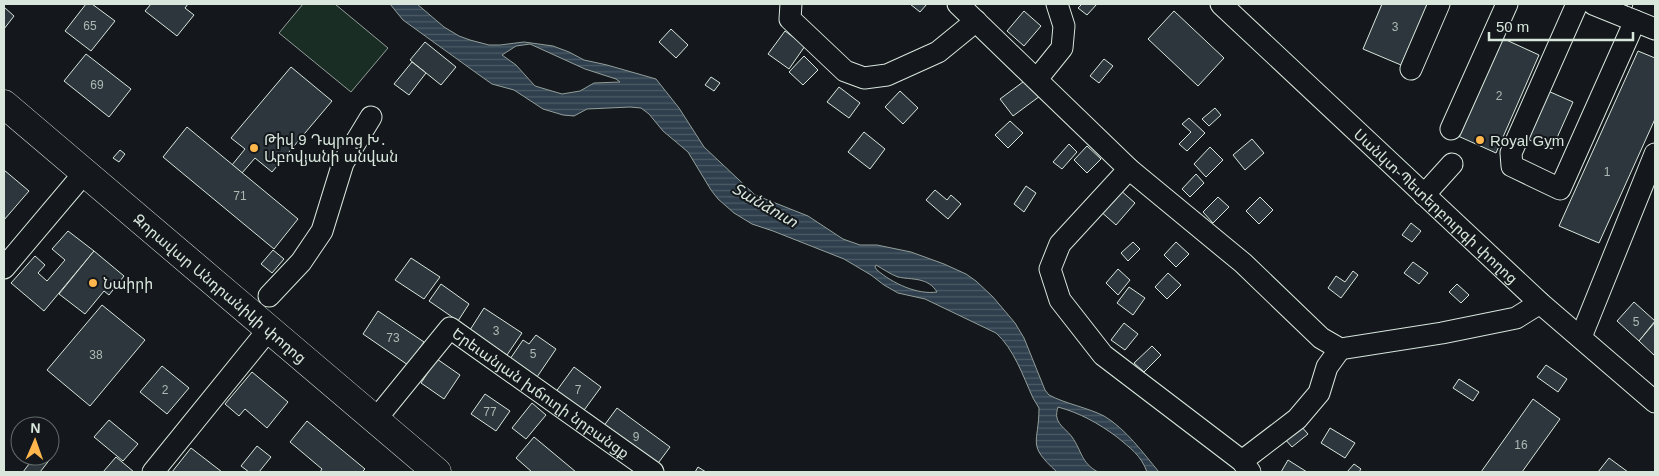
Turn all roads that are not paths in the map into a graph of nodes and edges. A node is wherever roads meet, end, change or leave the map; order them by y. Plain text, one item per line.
1 (791, 4) edge
2 (1057, 4) edge
3 (1439, 4) edge
4 (1507, 4) edge
5 (1577, 4) edge
6 (1593, 4) edge
7 (1229, 7) edge
8 (969, 10) edge
9 (1635, 21) junction
10 (1655, 29) edge
11 (1411, 69) dead end
12 (1037, 79) junction
13 (4, 104) edge
14 (370, 117) dead end
15 (1451, 129) dead end
16 (1452, 164) dead end
17 (1653, 167) edge
18 (1129, 169) junction
19 (85, 172) junction
20 (1424, 194) junction
21 (4, 268) edge
22 (269, 296) dead end
23 (1540, 303) junction
24 (269, 329) junction
25 (1581, 337) junction
26 (1340, 349) junction
27 (1655, 402) edge
28 (376, 419) junction
29 (1246, 467) edge
30 (153, 472) edge
31 (437, 472) edge
32 (653, 472) edge

1 - 8 street
2 - 12 street
3 - 11 street
4 - 15 street
5 - 9 street
6 - 9 street
7 - 20 street, Սանկտ-Պետերբուրգի փողոց
8 - 12 street
9 - 10 street
12 - 18 street
13 - 19 highway, Զորավար Անդրանիկի փողոց
14 - 22 street
16 - 20 street
17 - 25 street
18 - 26 street
18 - 29 street
19 - 21 street
19 - 24 highway, Զորավար Անդրանիկի փողոց
20 - 23 street, Սանկտ-Պետերբուրգի փողոց
23 - 25 street, Սանկտ-Պետերբուրգի փողոց
23 - 26 street
24 - 28 highway, Զորավար Անդրանիկի փողոց
24 - 30 street
25 - 27 street, Սանկտ-Պետերբուրգի փողոց
26 - 29 street
28 - 31 highway, Զորավար Անդրանիկի փողոց
28 - 32 street, Երեւանյան խճուղի նրբանցք

